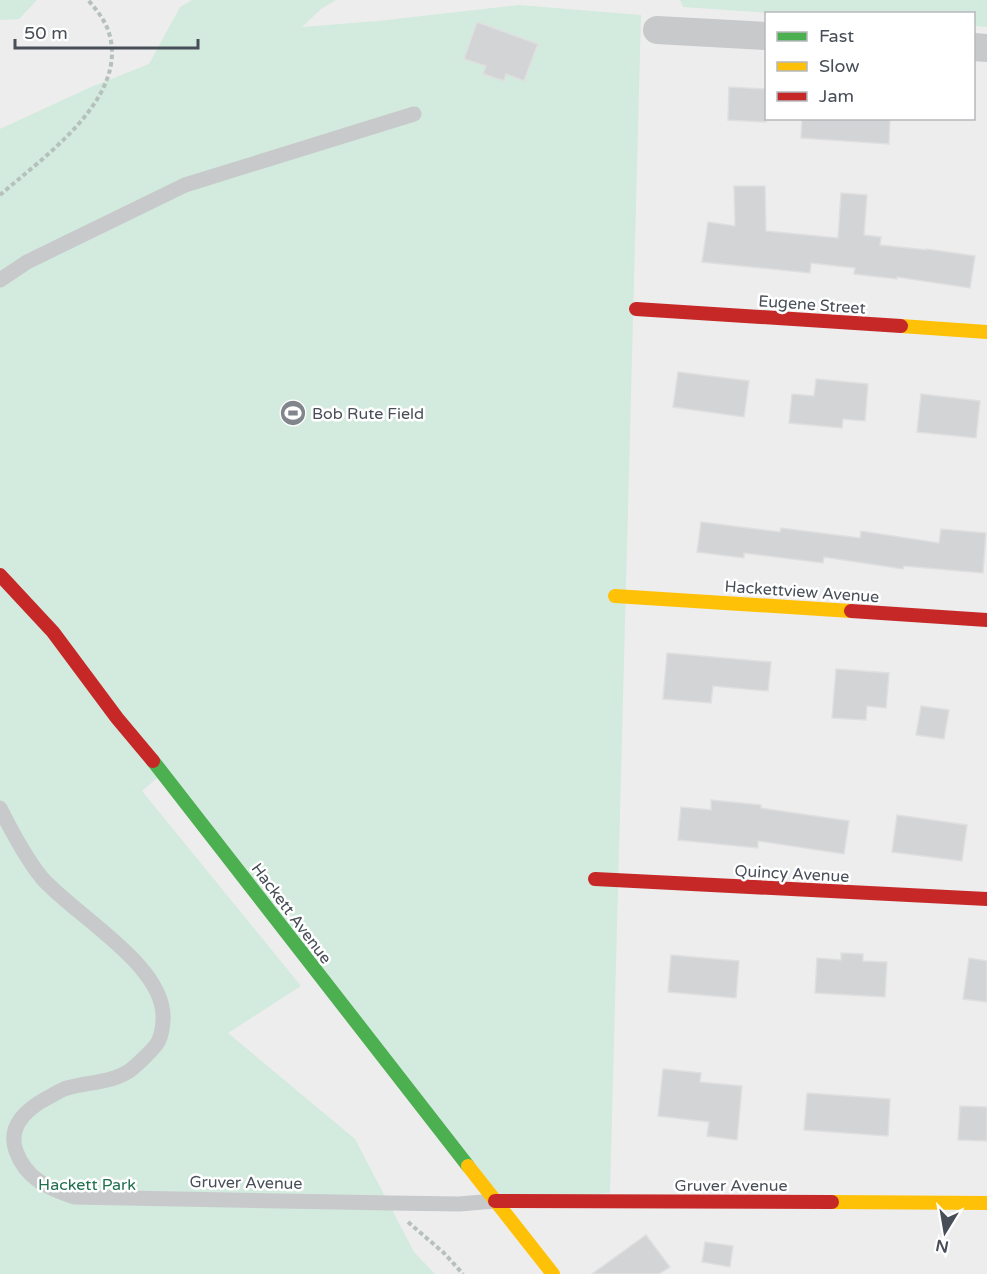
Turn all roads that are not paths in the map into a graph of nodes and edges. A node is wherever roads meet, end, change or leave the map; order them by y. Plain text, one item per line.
1 (657, 30) dead end
2 (765, 36) edge
3 (414, 114) dead end
4 (0, 280) edge
5 (636, 309) dead end
6 (987, 332) edge
7 (0, 575) edge
8 (615, 596) dead end
9 (987, 620) edge
10 (0, 808) edge
11 (595, 879) dead end
12 (987, 899) edge
13 (495, 1201) junction
14 (987, 1203) edge
15 (553, 1274) edge

1 - 2 street
3 - 4 lane
5 - 6 street, Eugene Street
7 - 13 street, Hackett Avenue
8 - 9 street, Hackettview Avenue
10 - 13 lane, Gruver Avenue
11 - 12 street, Quincy Avenue
13 - 14 street, Gruver Avenue
13 - 15 street, Hackett Avenue

